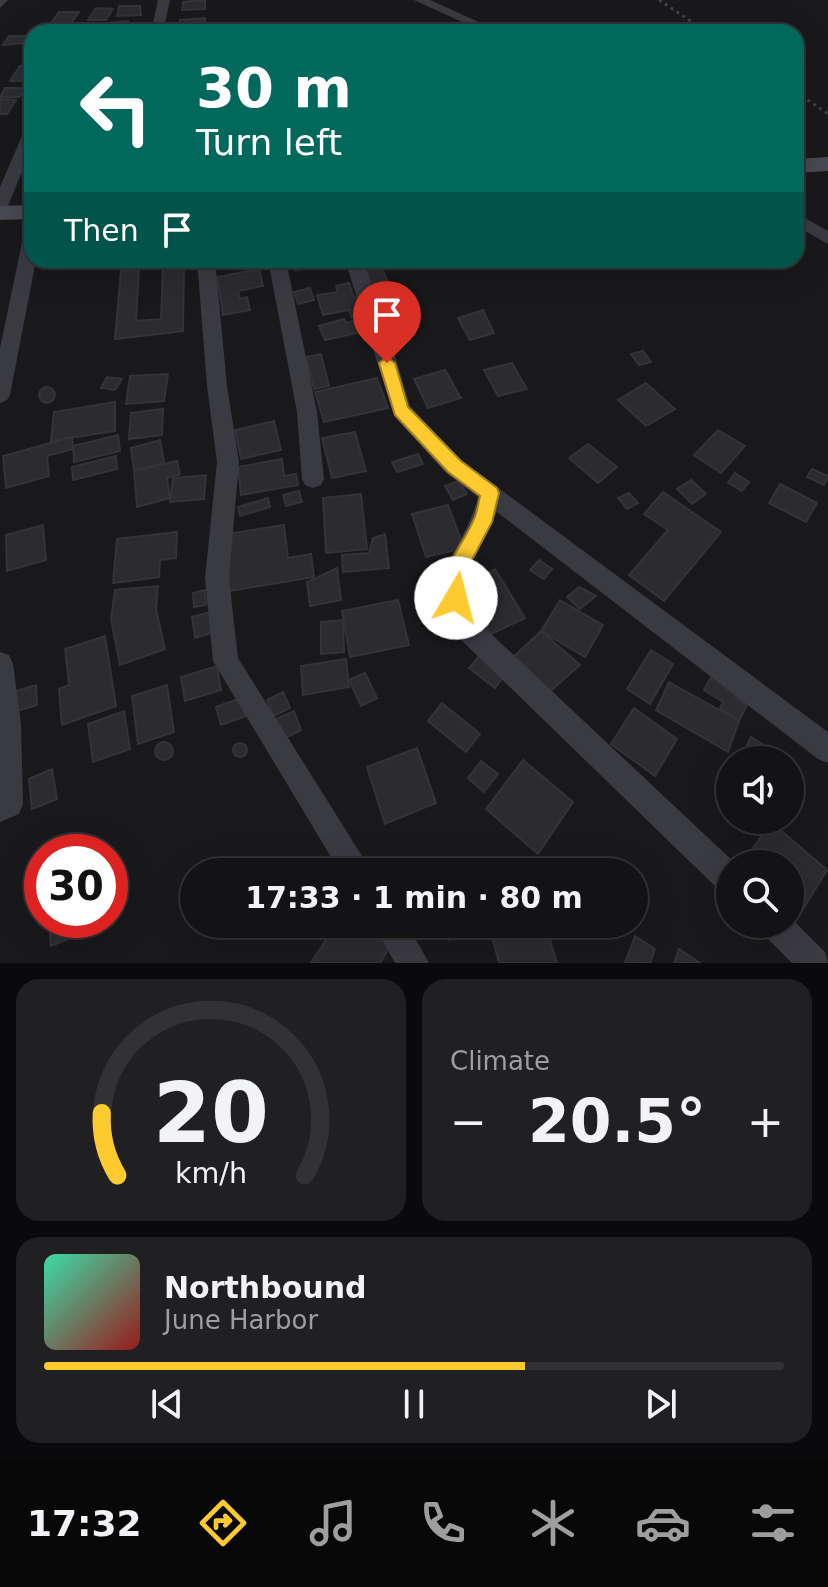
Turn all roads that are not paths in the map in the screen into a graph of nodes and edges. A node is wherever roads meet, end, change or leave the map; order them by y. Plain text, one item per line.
1 (164, 0) edge
2 (420, 0) edge
3 (159, 24) edge
4 (476, 24) edge
5 (24, 148) edge
6 (828, 164) edge
7 (804, 166) edge
8 (0, 206) edge
9 (24, 212) edge
10 (0, 213) edge
11 (804, 223) edge
12 (828, 239) edge
13 (26, 268) edge
14 (207, 268) edge
15 (279, 268) edge
16 (357, 268) edge
17 (0, 395) edge
18 (313, 479) dead end
19 (490, 493) junction
20 (0, 664) edge
21 (828, 749) edge
22 (0, 808) edge
23 (348, 858) edge
24 (716, 866) edge
25 (398, 938) edge
26 (789, 938) edge
27 (413, 963) edge
28 (814, 963) edge

1 - 3 street
2 - 4 street
5 - 8 street
6 - 7 street
9 - 10 street
11 - 12 street
13 - 17 street
14 - 23 street
15 - 18 street
16 - 19 street
19 - 21 street
19 - 24 street
20 - 22 street
25 - 27 street
26 - 28 street

